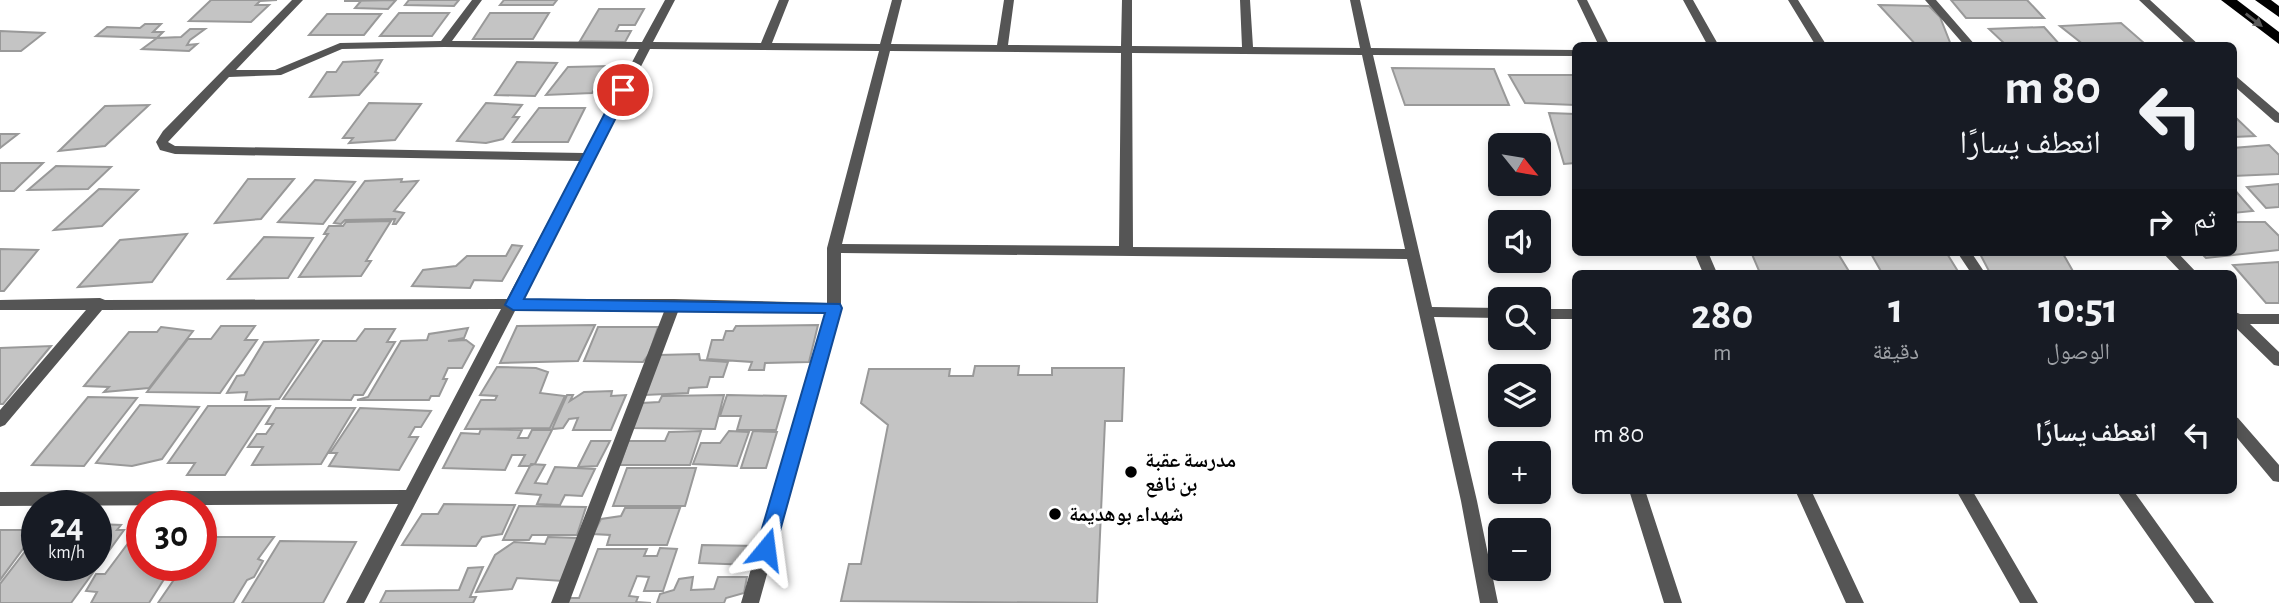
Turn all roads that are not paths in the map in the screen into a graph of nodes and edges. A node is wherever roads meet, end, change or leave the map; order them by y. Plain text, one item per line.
1 (298, 0) edge
2 (477, 0) edge
3 (670, 0) edge
4 (784, 0) edge
5 (897, 0) edge
6 (1009, 0) edge
7 (1127, 0) edge
8 (1245, 0) edge
9 (1354, 0) edge
10 (1582, 0) edge
11 (1688, 0) edge
12 (1793, 0) edge
13 (1930, 0) edge
14 (2144, 0) edge
15 (2228, 0) edge
16 (2262, 0) edge
17 (2279, 13) edge
18 (2279, 39) edge
19 (1603, 42) edge
20 (1712, 42) edge
21 (1819, 42) edge
22 (1967, 42) edge
23 (2191, 42) edge
24 (444, 44) junction
25 (646, 45) junction
26 (765, 47) junction
27 (883, 48) junction
28 (1002, 50) junction
29 (1125, 50) junction
30 (1365, 51) junction
31 (1248, 52) junction
32 (1572, 53) edge
33 (226, 74) junction
34 (2237, 82) edge
35 (2279, 119) edge
36 (589, 157) junction
37 (834, 248) junction
38 (1126, 251) junction
39 (1413, 254) junction
40 (2173, 256) edge
41 (2187, 270) edge
42 (100, 303) junction
43 (674, 304) junction
44 (0, 305) edge
45 (513, 305) junction
46 (834, 308) junction
47 (1425, 312) junction
48 (1488, 313) edge
49 (1551, 314) edge
50 (1572, 314) edge
51 (2237, 318) edge
52 (2279, 319) edge
53 (2237, 321) edge
54 (2279, 361) edge
55 (0, 420) edge
56 (2237, 427) edge
57 (2279, 476) edge
58 (1638, 494) edge
59 (1805, 494) edge
60 (1966, 494) edge
61 (2127, 494) edge
62 (409, 496) junction
63 (0, 499) edge
64 (355, 603) edge
65 (560, 603) edge
66 (750, 603) edge
67 (1489, 603) edge
68 (1673, 603) edge
69 (1856, 603) edge
70 (2029, 603) edge
71 (2205, 603) edge

1 - 33 street
2 - 24 street
3 - 25 street
4 - 26 street
5 - 27 street
6 - 28 street
7 - 29 street
8 - 31 street
9 - 30 street
10 - 19 street
11 - 20 street
12 - 21 street
13 - 22 street
14 - 23 street
15 -> 18 highway
16 - 17 highway
24 - 25 street
24 - 33 street
25 - 26 street
25 - 36 street
26 - 27 street
27 - 28 street
27 - 37 street
28 - 29 street
29 - 31 street
29 - 38 street
30 - 31 street
30 - 32 street
30 - 39 street
33 - 36 street
34 - 35 street
36 - 45 street
37 - 38 street
37 - 46 street
38 - 39 street
39 - 47 street
40 - 41 street
42 - 44 street
42 - 45 street
42 - 55 street
43 - 45 street
43 - 46 street
43 - 65 street
45 - 62 street
46 - 66 street
47 - 48 street
47 - 67 street
49 - 50 street
51 - 52 street
53 - 54 street
56 - 57 street
58 - 68 street
59 - 69 street
60 - 70 street
61 - 71 street
62 - 63 street
62 - 64 street

